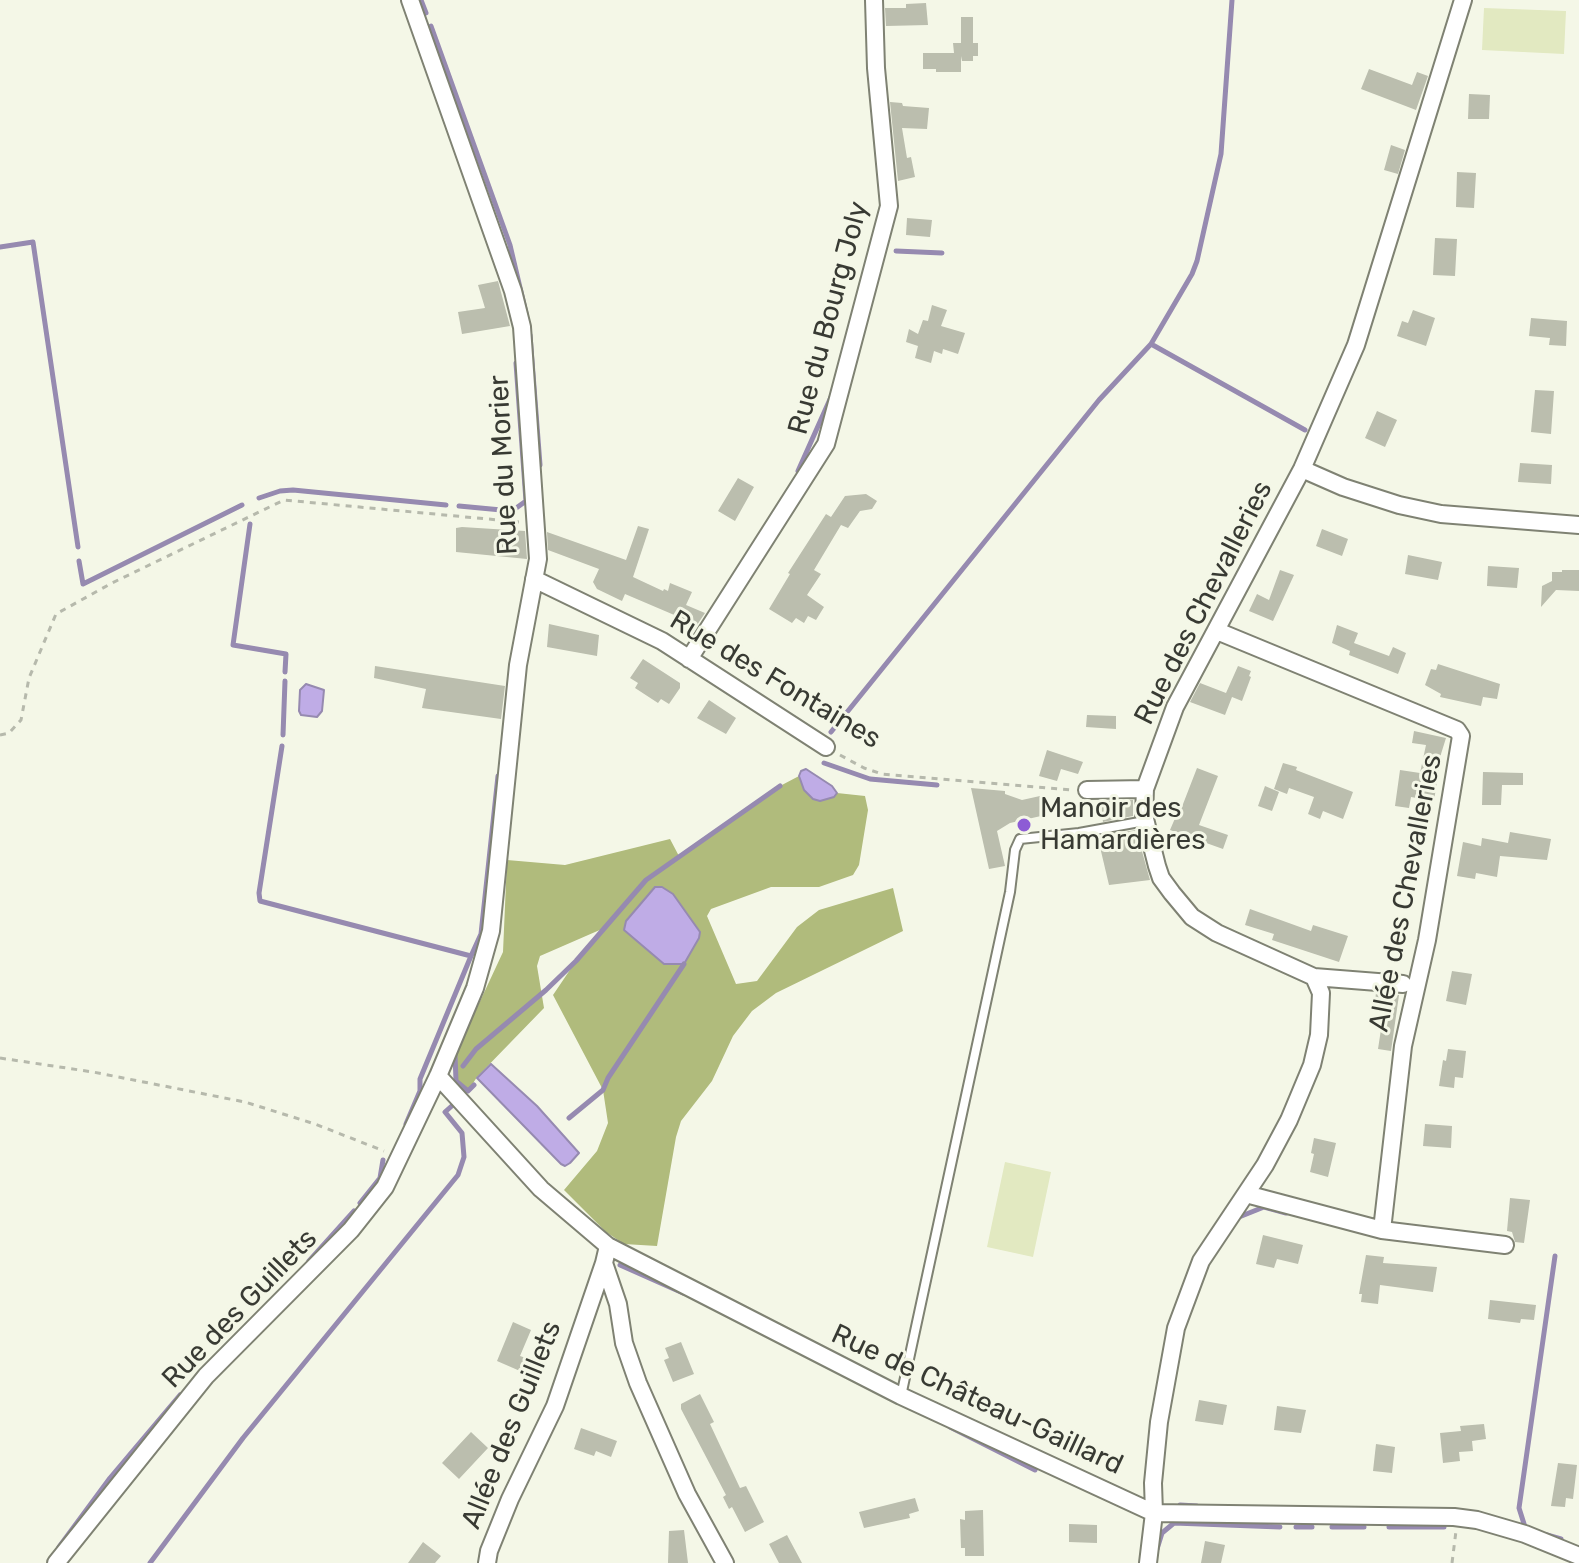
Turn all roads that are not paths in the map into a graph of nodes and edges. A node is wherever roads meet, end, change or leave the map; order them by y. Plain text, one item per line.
1 (410, 0) edge
2 (874, 0) edge
3 (1463, 0) edge
4 (1302, 469) junction
5 (1579, 525) edge
6 (534, 579) junction
7 (1217, 631) junction
8 (689, 659) junction
9 (826, 747) road end
10 (1145, 789) junction
11 (1087, 790) road end
12 (1146, 821) junction
13 (1314, 977) junction
14 (1403, 984) dead end
15 (438, 1076) junction
16 (1246, 1194) junction
17 (1382, 1230) junction
18 (1505, 1245) dead end
19 (606, 1254) junction
20 (901, 1396) junction
21 (1154, 1513) junction
22 (1579, 1556) edge
23 (56, 1563) edge
24 (487, 1563) edge
25 (725, 1563) edge
26 (1148, 1563) edge

1 - 6 street, Rue du Morier
2 - 8 street, Rue du Bourg Joly
3 - 4 street, Rue des Chevalleries
4 - 5 street
4 - 7 street, Rue des Chevalleries
6 - 8 street, Rue des Fontaines
6 - 15 street, Rue du Morier
7 - 10 street, Rue des Chevalleries
7 - 17 street, Allée des Chevalleries
8 - 9 street, Rue des Fontaines
10 - 11 street
10 - 12 street, Rue des Chevalleries
12 - 13 street, Rue des Chevalleries
12 - 20 lane
13 - 14 street, Rue des Chevalleries
13 - 16 street
15 - 19 street, Rue de Château-Gaillard
15 - 23 street, Rue des Guillets
16 - 17 street
16 - 21 street
17 - 18 street
19 - 20 street, Rue de Château-Gaillard
19 - 24 street, Allée des Guillets
19 - 25 street
20 - 21 street, Rue de Château-Gaillard
21 - 22 street, Rue de Château-Gaillard
21 - 26 street

